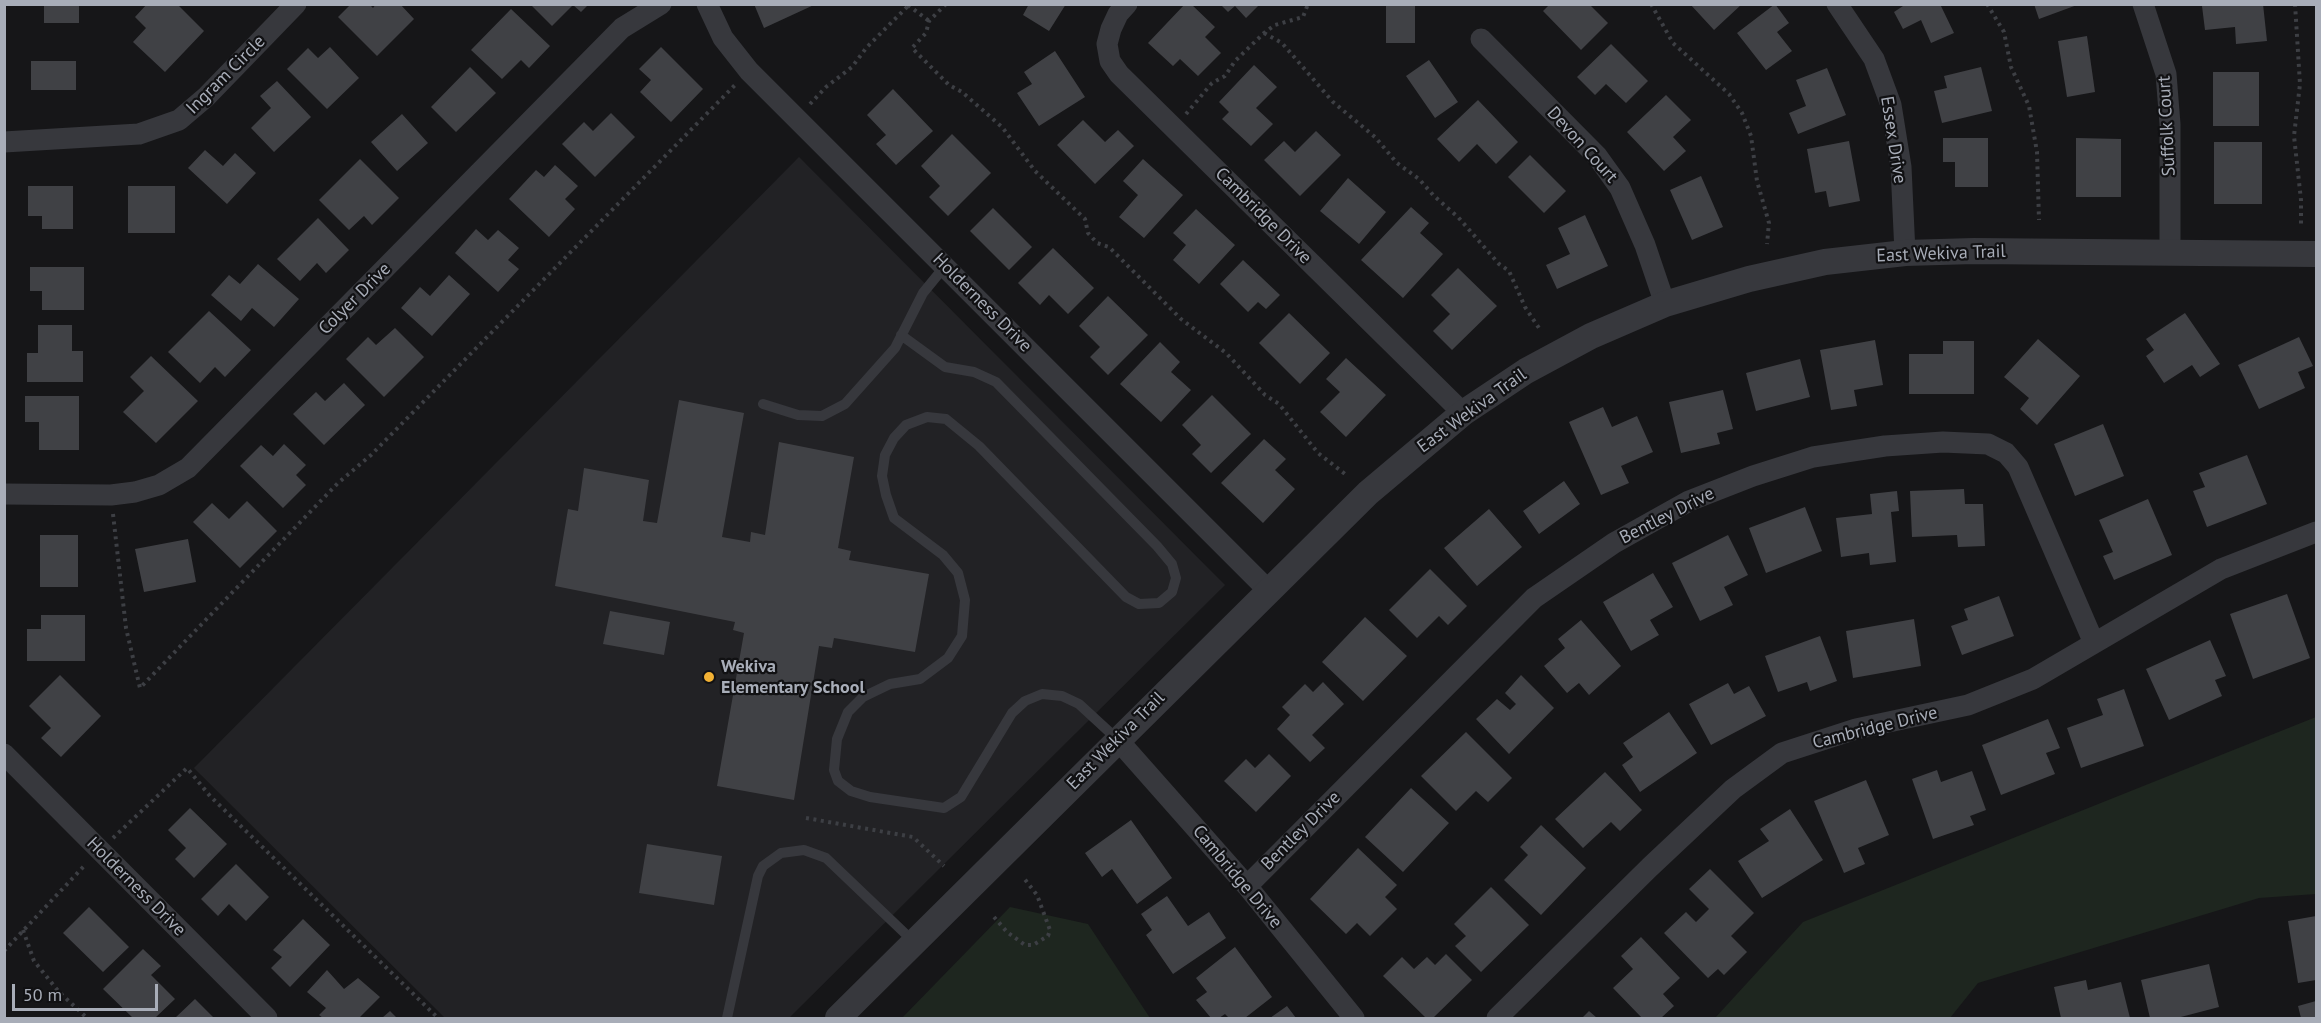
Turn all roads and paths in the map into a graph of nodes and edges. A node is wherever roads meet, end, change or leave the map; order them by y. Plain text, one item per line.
1 (296, 4) edge
2 (661, 4) edge
3 (707, 4) edge
4 (946, 4) edge
5 (1127, 4) edge
6 (1308, 4) edge
7 (1651, 4) edge
8 (1837, 4) edge
9 (1987, 4) edge
10 (2143, 4) edge
11 (2295, 4) edge
12 (908, 5) edge
13 (929, 21) junction
14 (1264, 33) junction
15 (1481, 39) dead end
16 (749, 71) junction
17 (798, 118) junction
18 (1175, 129) junction
19 (4, 142) edge
20 (2039, 220) dead end
21 (2301, 226) dead end
22 (1767, 244) dead end
23 (2170, 252) junction
24 (1905, 253) junction
25 (2316, 254) edge
26 (945, 266) junction
27 (1665, 304) junction
28 (1541, 331) dead end
29 (901, 335) junction
30 (763, 404) dead end
31 (1463, 413) junction
32 (1345, 474) dead end
33 (4, 494) edge
34 (111, 495) junction
35 (2316, 531) edge
36 (1269, 591) junction
37 (2094, 643) junction
38 (1117, 739) junction
39 (4, 754) edge
40 (806, 818) dead end
41 (100, 851) junction
42 (944, 866) dead end
43 (1023, 877) dead end
44 (1246, 886) junction
45 (994, 916) dead end
46 (23, 930) junction
47 (915, 942) junction
48 (4, 951) edge
49 (87, 1018) edge
50 (267, 1018) edge
51 (438, 1018) edge
52 (728, 1018) edge
53 (838, 1018) edge
54 (1354, 1018) edge
55 (1497, 1018) edge

1 - 19 street, Ingram Circle
2 - 34 street, Colyer Drive
3 - 16 street, Holderness Drive
4 - 13 path
5 - 18 street, Cambridge Drive
6 - 14 path
7 - 22 path
8 - 24 street, Essex Drive
9 - 20 path
10 - 23 street, Suffolk Court
11 - 21 path
12 - 13 path
12 - 17 path
13 - 32 path
14 - 18 path
14 - 28 path
15 - 27 street, Devon Court
16 - 17 street, Holderness Drive
16 - 34 path
17 - 26 street, Holderness Drive
18 - 31 street, Cambridge Drive
23 - 24 street, East Wekiva Trail
23 - 25 street, East Wekiva Trail
24 - 27 street, East Wekiva Trail
26 - 29 lane
26 - 36 street, Holderness Drive
27 - 31 street, East Wekiva Trail
29 - 30 lane
29 - 38 lane
31 - 36 street, East Wekiva Trail
33 - 34 street, Colyer Drive
35 - 37 street, Cambridge Drive
36 - 38 street, East Wekiva Trail
37 - 44 street, Bentley Drive
37 - 55 street, Cambridge Drive
38 - 44 street, Cambridge Drive
38 - 47 street, East Wekiva Trail
39 - 41 street, Holderness Drive
40 - 42 path
41 - 46 path
41 - 50 street, Holderness Drive
41 - 51 path
43 - 45 path
44 - 54 street, Cambridge Drive
46 - 48 path
46 - 49 path
47 - 52 lane
47 - 53 street, East Wekiva Trail

